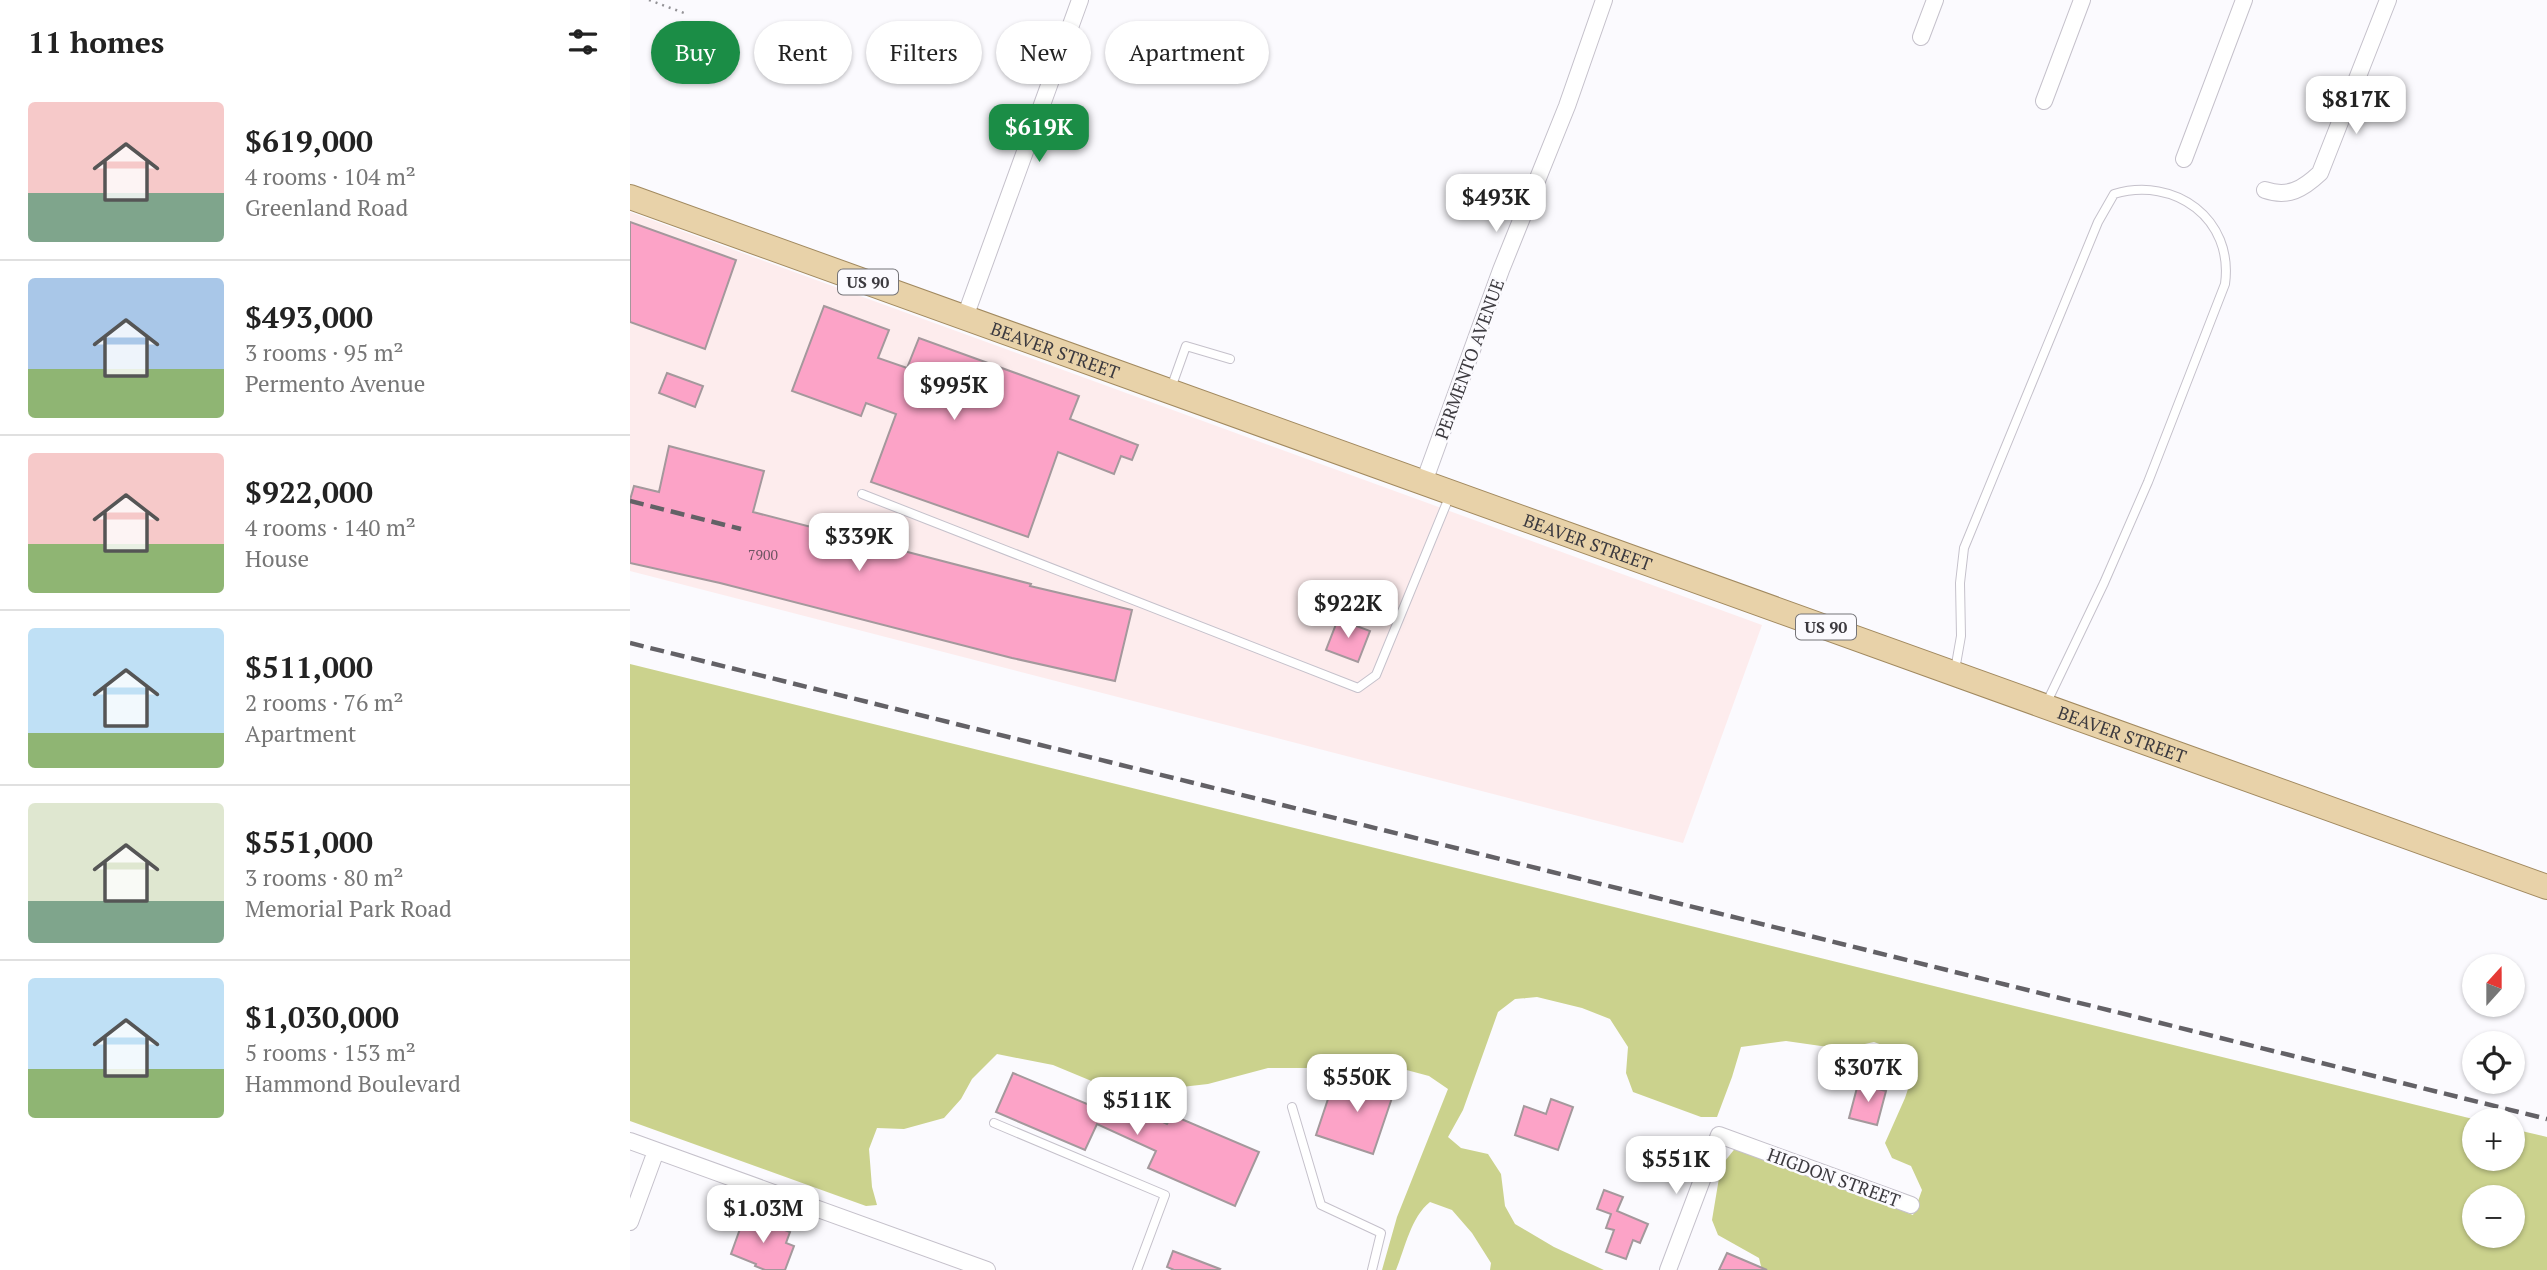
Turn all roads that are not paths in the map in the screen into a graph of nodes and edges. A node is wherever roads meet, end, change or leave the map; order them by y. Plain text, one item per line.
1 (1080, 0) edge
2 (1604, 0) edge
3 (1935, 0) edge
4 (2082, 0) edge
5 (2244, 0) edge
6 (2388, 0) edge
7 (1921, 37) dead end
8 (2044, 101) dead end
9 (2184, 159) dead end
10 (2265, 190) dead end
11 (630, 197) edge
12 (965, 317) junction
13 (1230, 359) dead end
14 (1170, 391) junction
15 (1424, 482) junction
16 (1451, 492) junction
17 (862, 494) dead end
18 (1955, 673) junction
19 (2045, 706) junction
20 (2547, 887) edge
21 (1292, 1108) dead end
22 (994, 1123) dead end
23 (630, 1142) edge
24 (656, 1151) junction
25 (1911, 1206) dead end
26 (630, 1222) edge
27 (987, 1270) edge
28 (1137, 1270) edge
29 (1372, 1270) edge
30 (1668, 1270) edge

1 - 12 street
2 - 15 street, PERMENTO AVENUE
3 - 7 street
4 - 8 street
5 - 9 street
6 - 10 street
11 - 12 main road, BEAVER STREET / US 90
12 - 14 main road, BEAVER STREET / US 90
13 - 14 lane
14 - 15 main road, BEAVER STREET / US 90
15 - 16 main road, BEAVER STREET / US 90
16 - 17 lane
16 - 18 main road, BEAVER STREET / US 90
18 - 19 main road, BEAVER STREET / US 90
18 - 19 lane
19 - 20 main road, BEAVER STREET / US 90
21 - 29 lane
22 - 28 lane
23 - 24 street
24 - 26 street
24 - 27 street
25 - 30 street, HIGDON STREET

